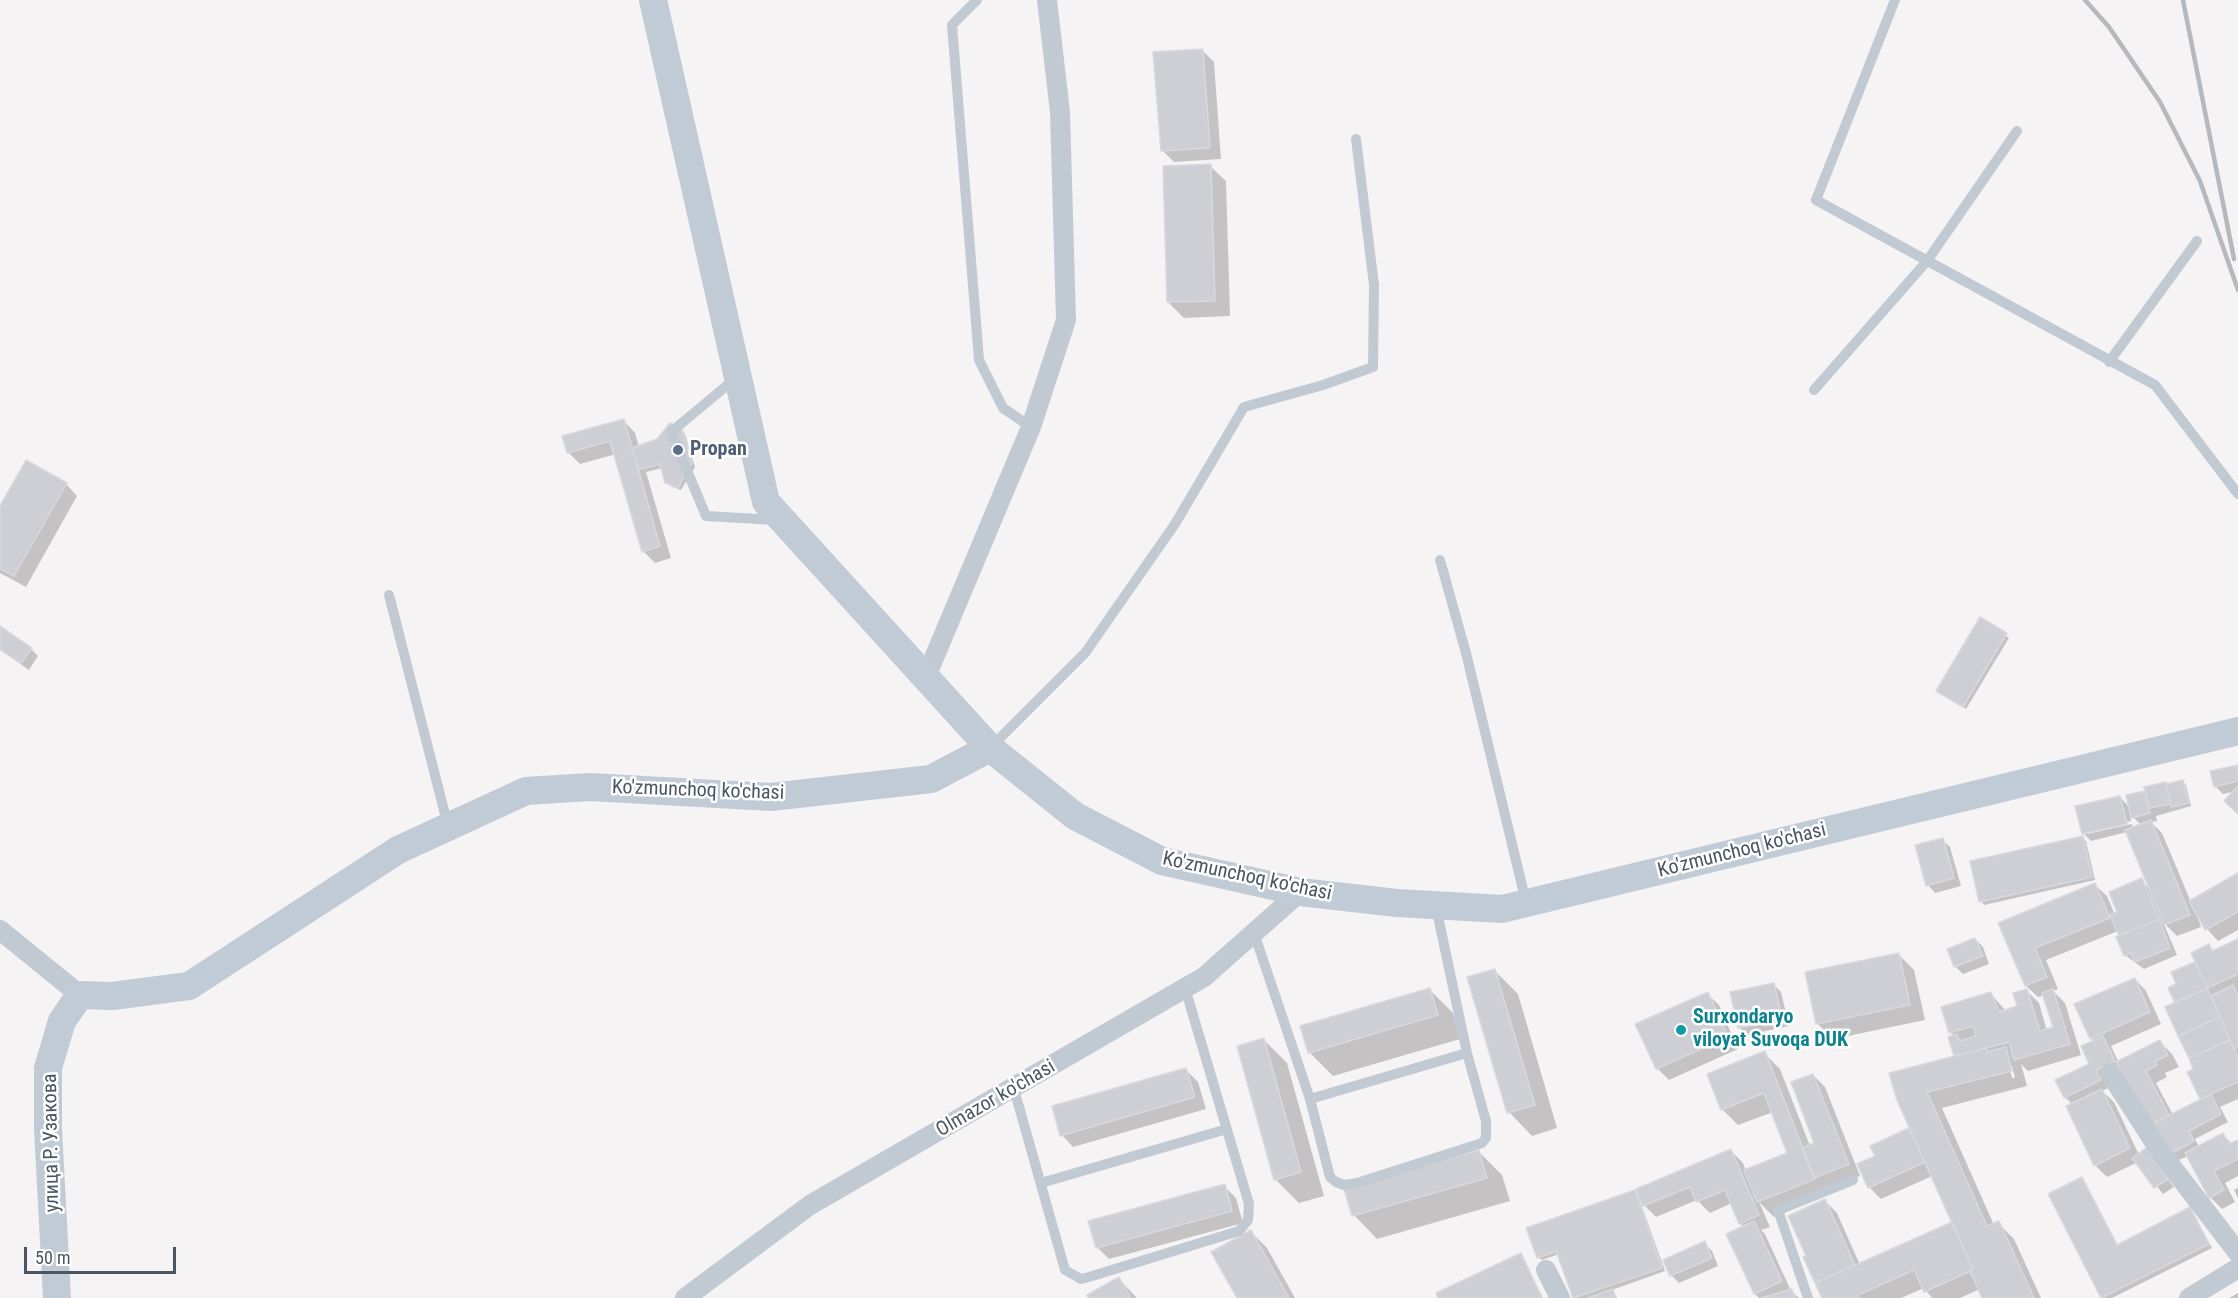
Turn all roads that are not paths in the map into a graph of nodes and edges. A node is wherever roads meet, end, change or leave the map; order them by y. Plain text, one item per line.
1 (653, 0) edge
2 (977, 0) edge
3 (1047, 0) edge
4 (1895, 0) edge
5 (2017, 131) dead end
6 (1356, 139) dead end
7 (2197, 241) dead end
8 (1927, 261) junction
9 (2109, 362) junction
10 (738, 375) junction
11 (1814, 390) dead end
12 (1031, 427) junction
13 (2238, 494) edge
14 (782, 520) junction
15 (1440, 560) dead end
16 (390, 595) dead end
17 (926, 677) junction
18 (2238, 730) edge
19 (990, 748) junction
20 (448, 826) junction
21 (1300, 892) junction
22 (1527, 903) junction
23 (1435, 905) junction
24 (0, 930) edge
25 (1254, 933) junction
26 (1185, 988) junction
27 (80, 995) junction
28 (1467, 1053) junction
29 (2110, 1073) dead end
30 (1014, 1089) junction
31 (1310, 1099) junction
32 (1227, 1129) junction
33 (1853, 1180) dead end
34 (1041, 1183) junction
35 (2238, 1253) edge
36 (2238, 1268) edge
37 (1546, 1270) dead end
38 (57, 1298) edge
39 (685, 1298) edge
40 (1560, 1298) edge
41 (1808, 1298) edge
42 (2189, 1298) edge

1 - 10 street
2 - 12 lane
3 - 12 street
4 - 8 lane
5 - 8 lane
6 - 19 lane
7 - 9 lane
8 - 9 lane
8 - 11 lane
9 - 13 lane
10 - 14 street
10 - 14 lane
12 - 17 street
14 - 17 street
15 - 22 lane
16 - 20 lane
17 - 19 street
18 - 22 street, Ko'zmunchoq ko'chasi
19 - 20 street, Ko'zmunchoq ko'chasi
19 - 21 street, Ko'zmunchoq ko'chasi
20 - 27 street, Ko'zmunchoq ko'chasi
21 - 23 street, Ko'zmunchoq ko'chasi
21 - 25 street, Olmazor ko'chasi
22 - 23 street, Ko'zmunchoq ko'chasi
23 - 28 lane
24 - 27 street
25 - 26 street, Olmazor ko'chasi
25 - 31 lane
26 - 30 street, Olmazor ko'chasi
26 - 32 lane
27 - 38 street, улица Р. Узакова
28 - 31 lane
28 - 31 lane
29 - 35 street
30 - 34 lane
30 - 39 street, Olmazor ko'chasi
32 - 34 lane
32 - 34 lane
33 - 41 lane
36 - 42 street
37 - 40 street

